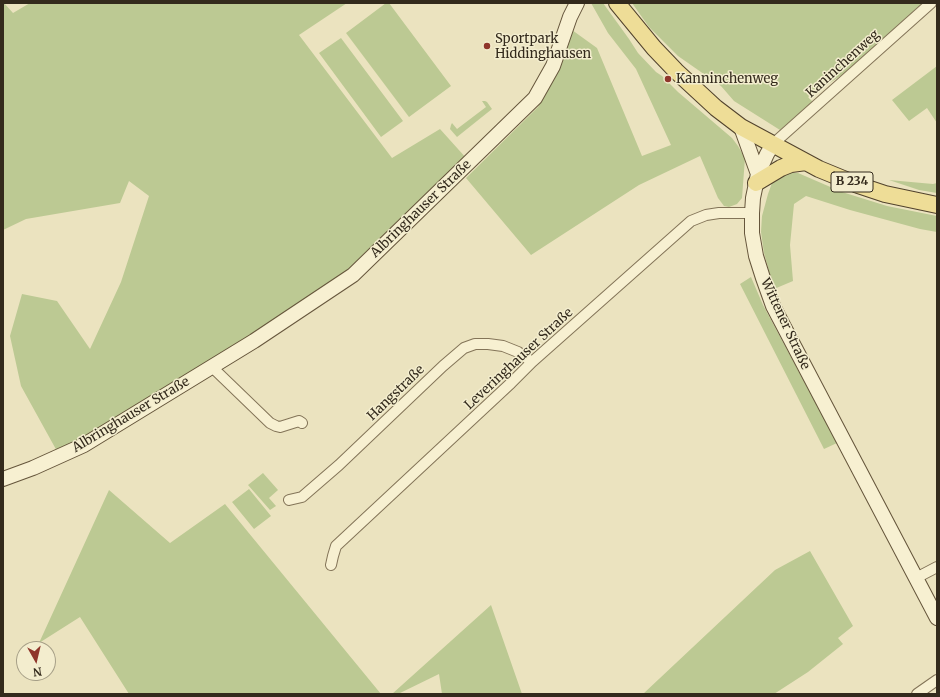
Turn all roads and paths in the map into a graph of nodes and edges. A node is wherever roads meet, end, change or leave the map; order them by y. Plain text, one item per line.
1 (576, 3) edge
2 (618, 3) edge
3 (931, 3) edge
4 (741, 127) junction
5 (773, 144) junction
6 (806, 162) junction
7 (757, 178) junction
8 (937, 205) edge
9 (752, 213) junction
10 (532, 362) junction
11 (212, 367) junction
12 (302, 423) dead end
13 (3, 479) edge
14 (289, 500) dead end
15 (331, 565) dead end
16 (937, 567) edge
17 (916, 578) junction
18 (937, 618) edge
19 (937, 680) edge
20 (917, 694) edge

1 - 11 street, Albringhauser Straße
2 - 4 main road, B 234
3 - 5 street, Kaninchenweg
4 - 5 main road, B 234
4 - 7 street
5 - 6 main road, B 234
5 - 7 street, Wittener Straße
6 - 7 main road
6 - 8 main road, B 234
7 - 9 street, Wittener Straße
9 - 10 street, Leveringhauser Straße
9 - 17 street, Wittener Straße
10 - 14 street, Hangstraße
10 - 15 street, Leveringhauser Straße
11 - 12 street
11 - 13 street, Albringhauser Straße
16 - 17 street
17 - 18 street, Wittener Straße
19 - 20 street

